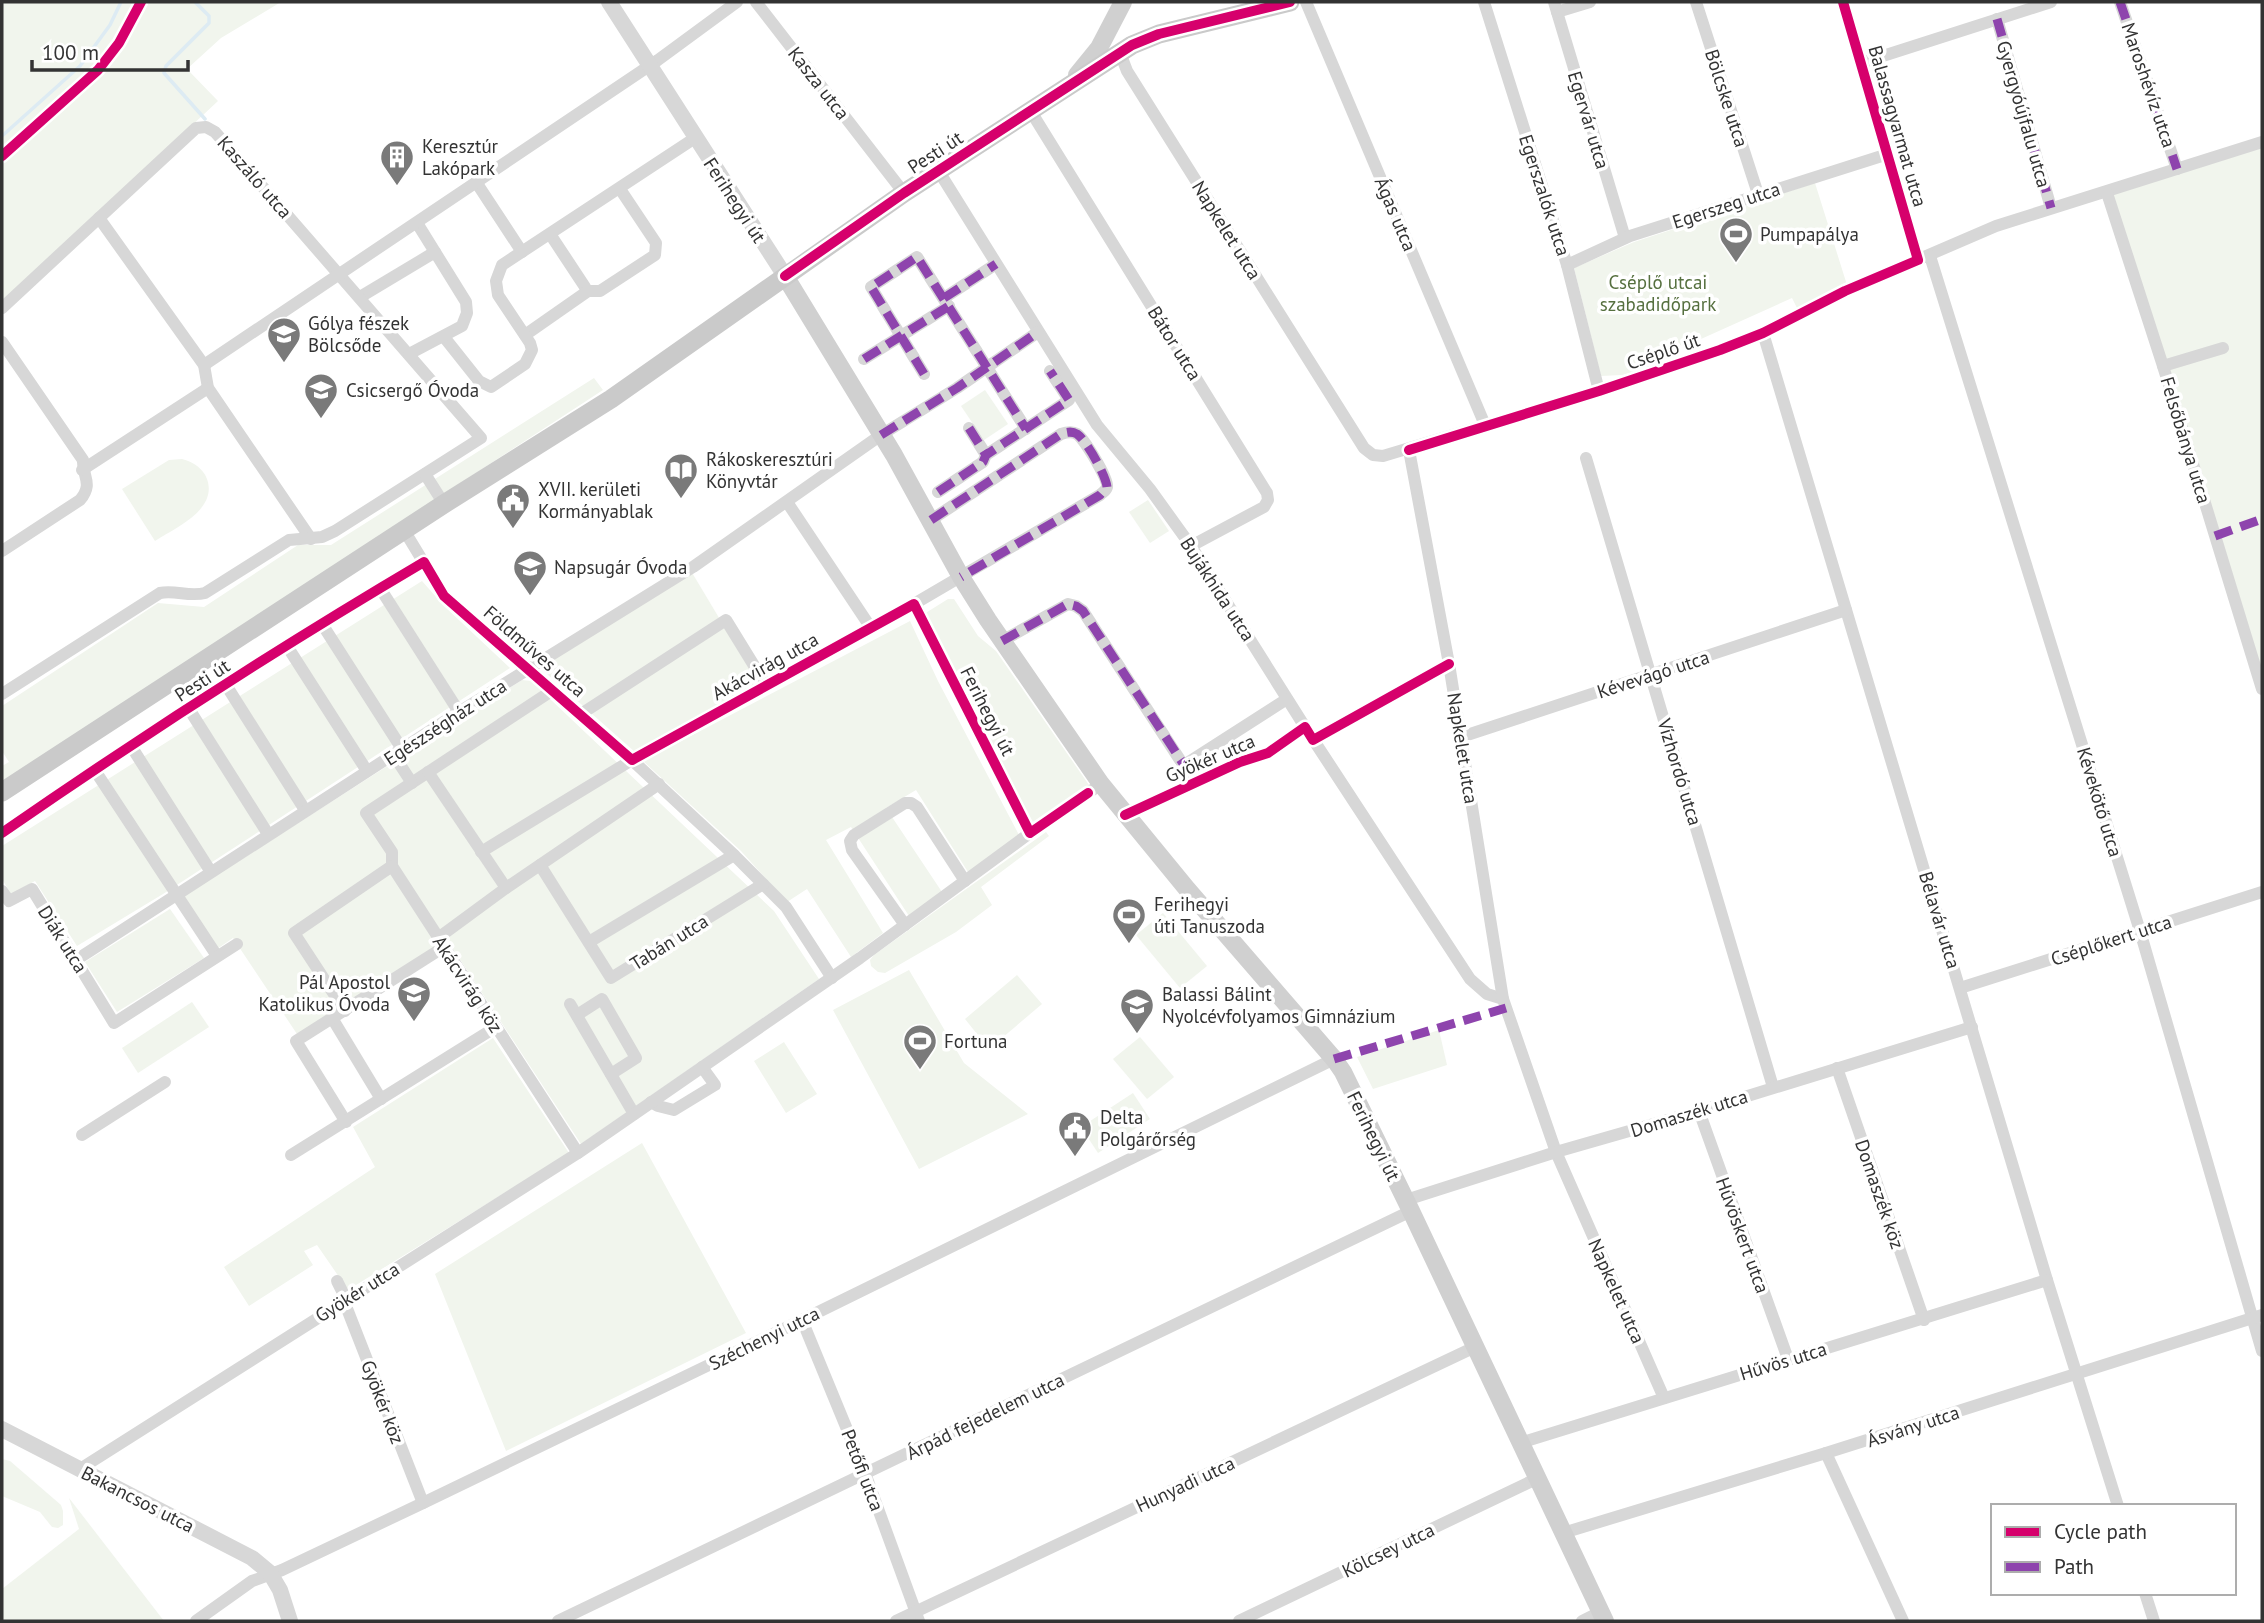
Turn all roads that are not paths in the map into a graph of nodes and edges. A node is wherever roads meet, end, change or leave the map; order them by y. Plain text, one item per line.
1 (609, 2) edge
2 (737, 2) edge
3 (756, 2) edge
4 (1123, 2) edge
5 (1290, 2) edge
6 (1306, 2) edge
7 (1484, 2) edge
8 (1590, 2) edge
9 (1696, 2) edge
10 (1843, 2) edge
11 (2051, 2) edge
12 (2120, 2) edge
13 (1555, 7) edge
14 (1997, 19) junction
15 (1120, 50) junction
16 (1861, 63) junction
17 (650, 65) junction
18 (1065, 88) junction
19 (1035, 117) junction
20 (695, 138) junction
21 (2262, 142) edge
22 (1888, 155) junction
23 (2177, 169) junction
24 (938, 170) junction
25 (476, 182) junction
26 (620, 189) junction
27 (2107, 192) junction
28 (904, 193) junction
29 (1758, 194) junction
30 (2051, 208) junction
31 (99, 218) junction
32 (417, 223) junction
33 (550, 234) junction
34 (1625, 238) junction
35 (435, 252) junction
36 (522, 252) junction
37 (1924, 258) junction
38 (996, 264) junction
39 (1567, 265) junction
40 (339, 274) junction
41 (785, 276) junction
42 (585, 287) dead end
43 (360, 298) junction
44 (947, 302) junction
45 (2, 308) edge
46 (1038, 332) junction
47 (1763, 333) junction
48 (525, 335) junction
49 (901, 336) junction
50 (444, 337) junction
51 (2, 342) edge
52 (2223, 348) dead end
53 (409, 354) junction
54 (864, 359) dead end
55 (204, 365) junction
56 (2164, 366) junction
57 (988, 367) junction
58 (1050, 371) dead end
59 (924, 374) dead end
60 (208, 388) junction
61 (1599, 391) junction
62 (1485, 425) junction
63 (969, 428) dead end
64 (1026, 429) junction
65 (881, 435) junction
66 (1409, 450) junction
67 (986, 455) junction
68 (1586, 458) dead end
69 (82, 470) junction
70 (425, 474) junction
71 (939, 492) dead end
72 (787, 502) junction
73 (444, 504) junction
74 (931, 520) junction
75 (404, 530) junction
76 (311, 539) junction
77 (1191, 546) junction
78 (2, 551) edge
79 (424, 562) junction
80 (961, 578) junction
81 (380, 588) junction
82 (914, 604) junction
83 (1846, 610) junction
84 (321, 624) junction
85 (871, 628) junction
86 (1002, 641) junction
87 (287, 646) junction
88 (1449, 664) junction
89 (528, 669) junction
90 (1651, 675) junction
91 (226, 685) junction
92 (766, 685) junction
93 (2262, 689) edge
94 (553, 690) junction
95 (2, 694) edge
96 (1287, 699) junction
97 (190, 709) junction
98 (459, 712) junction
99 (581, 714) junction
100 (1305, 727) junction
101 (1461, 737) junction
102 (1313, 740) junction
103 (131, 746) junction
104 (398, 752) junction
105 (632, 760) junction
106 (1184, 765) junction
107 (94, 769) junction
108 (367, 771) junction
109 (429, 772) junction
110 (412, 783) junction
111 (1195, 783) junction
112 (659, 784) junction
113 (1101, 784) junction
114 (2, 792) edge
115 (305, 810) junction
116 (366, 813) joint
117 (1125, 815) junction
118 (2, 833) edge
119 (1030, 833) junction
120 (268, 834) junction
121 (481, 852) junction
122 (734, 855) junction
123 (392, 866) junction
124 (540, 866) junction
125 (211, 872) junction
126 (965, 881) junction
127 (763, 884) junction
128 (506, 888) junction
129 (2, 891) edge
130 (2262, 892) edge
131 (177, 894) junction
132 (905, 925) junction
133 (2140, 931) junction
134 (441, 942) junction
135 (589, 942) junction
136 (237, 943) dead end
137 (217, 956) junction
138 (76, 960) junction
139 (832, 978) junction
140 (1960, 988) junction
141 (1503, 999) junction
142 (345, 1011) junction
143 (332, 1018) junction
144 (496, 1027) junction
145 (1972, 1027) junction
146 (1334, 1059) junction
147 (702, 1067) junction
148 (1837, 1068) junction
149 (611, 1073) junction
150 (165, 1083) dead end
151 (1773, 1087) junction
152 (382, 1099) junction
153 (651, 1102) junction
154 (1699, 1111) junction
155 (634, 1114) junction
156 (346, 1122) junction
157 (82, 1135) dead end
158 (1556, 1152) junction
159 (578, 1153) junction
160 (291, 1155) dead end
161 (1408, 1206) junction
162 (2047, 1280) junction
163 (337, 1282) dead end
164 (345, 1300) junction
165 (2257, 1317) edge
166 (802, 1320) junction
167 (1924, 1320) junction
168 (1475, 1347) junction
169 (2262, 1351) edge
170 (1787, 1359) junction
171 (2077, 1373) junction
172 (1664, 1398) junction
173 (2, 1430) edge
174 (1520, 1443) junction
175 (1826, 1453) junction
176 (80, 1469) junction
177 (865, 1474) junction
178 (1536, 1479) junction
179 (423, 1503) junction
180 (2117, 1504) edge
181 (1563, 1533) junction
182 (270, 1573) junction
183 (2146, 1595) edge
184 (917, 1617) edge
185 (1603, 1617) edge
186 (196, 1621) edge
187 (290, 1621) edge
188 (558, 1621) edge
189 (896, 1621) edge
190 (1239, 1621) edge
191 (1582, 1621) edge
192 (1903, 1621) edge
193 (2154, 1621) edge

1 - 17 street, Ferihegyi út
2 - 17 street
3 - 28 street, Kasza utca
4 - 15 main road
4 - 18 main road
5 - 15 main road, Pesti út
6 - 62 street, Ágas utca
7 - 39 street, Egerszalók utca
8 - 13 street
9 - 29 street, Bölcske utca
10 - 16 street, Balassagyarmat utca
11 - 14 street
12 - 23 street, Maroshévíz utca
13 - 34 street, Egervár utca
14 - 16 street
14 - 30 street, Gyergyóújfalu utca
15 - 18 main road, Pesti út
15 - 66 street, Napkelet utca
16 - 22 street, Balassagyarmat utca
17 - 20 street, Ferihegyi út
17 - 25 street
18 - 19 main road, Pesti út
19 - 24 main road, Pesti út
19 - 77 street, Bátor utca
20 - 26 street
20 - 41 street, Ferihegyi út
21 - 23 street, Cséplő út
22 - 29 street, Egerszeg utca
22 - 37 street, Balassagyarmat utca
23 - 27 street, Cséplő út
24 - 28 main road, Pesti út
24 - 38 street, Bujákhida utca
25 - 32 street
25 - 36 street
26 - 33 street
26 - 48 street
27 - 30 street, Cséplő út
27 - 56 street, Felsőbánya utca
28 - 41 main road, Pesti út
29 - 34 street, Egerszeg utca
30 - 37 street, Cséplő út
31 - 40 street, Kaszáló utca
31 - 45 street, Kaszáló utca
31 - 55 street
32 - 35 street
32 - 40 street
33 - 36 street
33 - 42 street
34 - 39 street, Egerszeg utca
35 - 43 street
35 - 50 street
36 - 48 street
37 - 47 street, Cséplő út
37 - 133 street, Kévekötő utca
38 - 44 street
38 - 46 street, Bujákhida utca
39 - 61 street, Egerszalók utca
40 - 43 street, Kaszáló utca
40 - 55 street
41 - 65 main road, Ferihegyi út
41 - 73 main road, Pesti út
43 - 53 street, Kaszáló utca
44 - 49 street
44 - 49 street
44 - 57 street
46 - 57 street
46 - 77 street, Bujákhida utca
47 - 61 street, Cséplő út
47 - 83 street, Bélavár utca
48 - 50 street
49 - 54 street
49 - 59 street
50 - 53 street
51 - 69 street
52 - 56 street
53 - 70 street, Kaszáló utca
55 - 60 street
56 - 93 street, Felsőbánya utca
57 - 64 street
57 - 65 street
58 - 64 street
60 - 69 street
60 - 76 street
61 - 62 street, Cséplő út
62 - 66 street, Cséplő út
63 - 67 street
64 - 67 street
65 - 72 street, Egészségház utca
65 - 74 main road, Ferihegyi út
66 - 88 street, Napkelet utca
67 - 71 street
68 - 90 street, Vízhordó utca
69 - 78 street
70 - 73 street
70 - 76 street
72 - 85 street
72 - 89 street, Egészségház utca
73 - 75 main road, Pesti út
74 - 80 main road, Ferihegyi út
74 - 80 street
75 - 79 street, Földműves utca
75 - 114 main road, Pesti út
76 - 95 street
77 - 96 street, Bujákhida utca
79 - 81 street, Pesti út
79 - 89 street, Földműves utca
80 - 82 street, Akácvirág utca
80 - 86 main road, Ferihegyi út
81 - 84 street, Pesti út
81 - 98 street
82 - 85 street, Akácvirág utca
82 - 119 street, Ferihegyi út
83 - 90 street, Kévevágó utca
83 - 140 street, Bélavár utca
84 - 87 street, Pesti út
84 - 104 street
85 - 92 street, Akácvirág utca
86 - 106 street
86 - 113 main road, Ferihegyi út
87 - 91 street, Pesti út
87 - 108 street
88 - 101 street, Napkelet utca
88 - 102 street
89 - 94 street, Földműves utca
89 - 98 street, Egészségház utca
90 - 101 street, Kévevágó utca
90 - 151 street, Vízhordó utca
91 - 97 street, Pesti út
91 - 115 street
92 - 99 street, Földműves utca
92 - 105 street, Akácvirág utca
94 - 99 street, Földműves utca
94 - 109 street, Egészségház utca
96 - 100 street, Bujákhida utca
96 - 106 street
97 - 103 street, Pesti út
97 - 120 street, Pesti út
98 - 104 street, Egészségház utca
99 - 105 street, Földműves utca
100 - 102 street, Bujákhida utca
100 - 111 street, Gyökér utca
101 - 141 street, Napkelet utca
102 - 141 street, Bujákhida utca
103 - 107 street, Pesti út
103 - 125 street
104 - 108 street, Egészségház utca
104 - 110 street
105 - 112 street, Földműves utca
105 - 121 street, Akácvirág utca
106 - 111 street
107 - 118 street, Pesti út
107 - 131 street
108 - 115 street, Egészségház utca
109 - 110 street, Egészségház utca
109 - 121 street
110 - 116 street, Egészségház utca
111 - 117 street, Gyökér utca
112 - 122 street, Földműves utca
112 - 124 street
113 - 117 main road, Ferihegyi út
113 - 119 street, Gyökér utca
115 - 120 street, Egészségház utca
116 - 123 street, Akácvirág köz
117 - 146 main road, Ferihegyi út
119 - 126 street, Gyökér utca
120 - 125 street, Egészségház utca
121 - 128 street
122 - 127 street, Földműves utca
122 - 135 street, Tabán utca
123 - 134 street, Akácvirág köz
123 - 142 street
124 - 128 street
124 - 135 street, Tabán utca
125 - 131 street, Egészségház utca
126 - 132 street, Gyökér utca
126 - 132 street
127 - 135 street, Tabán utca
127 - 139 street, Földműves utca
128 - 134 street
129 - 138 street, Diák utca
130 - 133 street, Cséplőkert utca
131 - 137 street
131 - 138 street, Egészségház utca
132 - 139 street, Gyökér utca
133 - 140 street, Cséplőkert utca
133 - 165 street, Kévekötő utca
134 - 142 street
134 - 144 street, Akácvirág köz
136 - 137 street
137 - 138 street, Diák utca
139 - 147 street, Gyökér utca
140 - 145 street, Bélavár utca
141 - 158 street, Napkelet utca
142 - 143 street
143 - 152 street
143 - 156 street
144 - 152 street
144 - 159 street, Akácvirág köz
145 - 148 street, Domaszék utca
145 - 162 street, Bélavár utca
146 - 161 main road, Ferihegyi út
146 - 166 street, Széchenyi utca
147 - 153 street, Gyökér utca
147 - 153 street
148 - 151 street, Domaszék utca
148 - 167 street, Domaszék köz
149 - 149 street
149 - 155 street
150 - 157 street
151 - 154 street, Domaszék utca
152 - 156 street
153 - 155 street, Gyökér utca
154 - 158 street, Domaszék utca
154 - 170 street, Hűvöskert utca
155 - 159 street, Gyökér utca
156 - 160 street
158 - 161 street, Domaszék utca
158 - 172 street, Napkelet utca
159 - 164 street, Gyökér utca
161 - 168 main road, Ferihegyi út
161 - 177 street, Árpád fejedelem utca
162 - 167 street, Hűvös utca
162 - 171 street, Bélavár utca
163 - 164 street, Gyökér köz
164 - 176 street, Gyökér utca
164 - 179 street, Gyökér köz
165 - 169 street, Kévekötő utca
165 - 171 street, Ásvány utca
166 - 177 street, Petőfi utca
166 - 179 street, Széchenyi utca
167 - 170 street, Hűvös utca
168 - 174 main road, Ferihegyi út
168 - 184 street, Hunyadi utca
170 - 172 street, Hűvös utca
171 - 175 street, Ásvány utca
171 - 180 street, Bélavár utca
172 - 174 street, Hűvös utca
173 - 176 street, Bakancsos utca
174 - 178 main road, Ferihegyi út
175 - 181 street, Ásvány utca
175 - 192 street
176 - 182 street, Bakancsos utca
177 - 184 street, Petőfi utca
177 - 188 street, Árpád fejedelem utca
178 - 181 main road, Ferihegyi út
178 - 190 street, Kölcsey utca
179 - 182 street, Széchenyi utca
181 - 185 main road, Ferihegyi út
182 - 186 street, Széchenyi utca
182 - 187 street
183 - 193 street
184 - 189 street, Hunyadi utca
185 - 191 street

